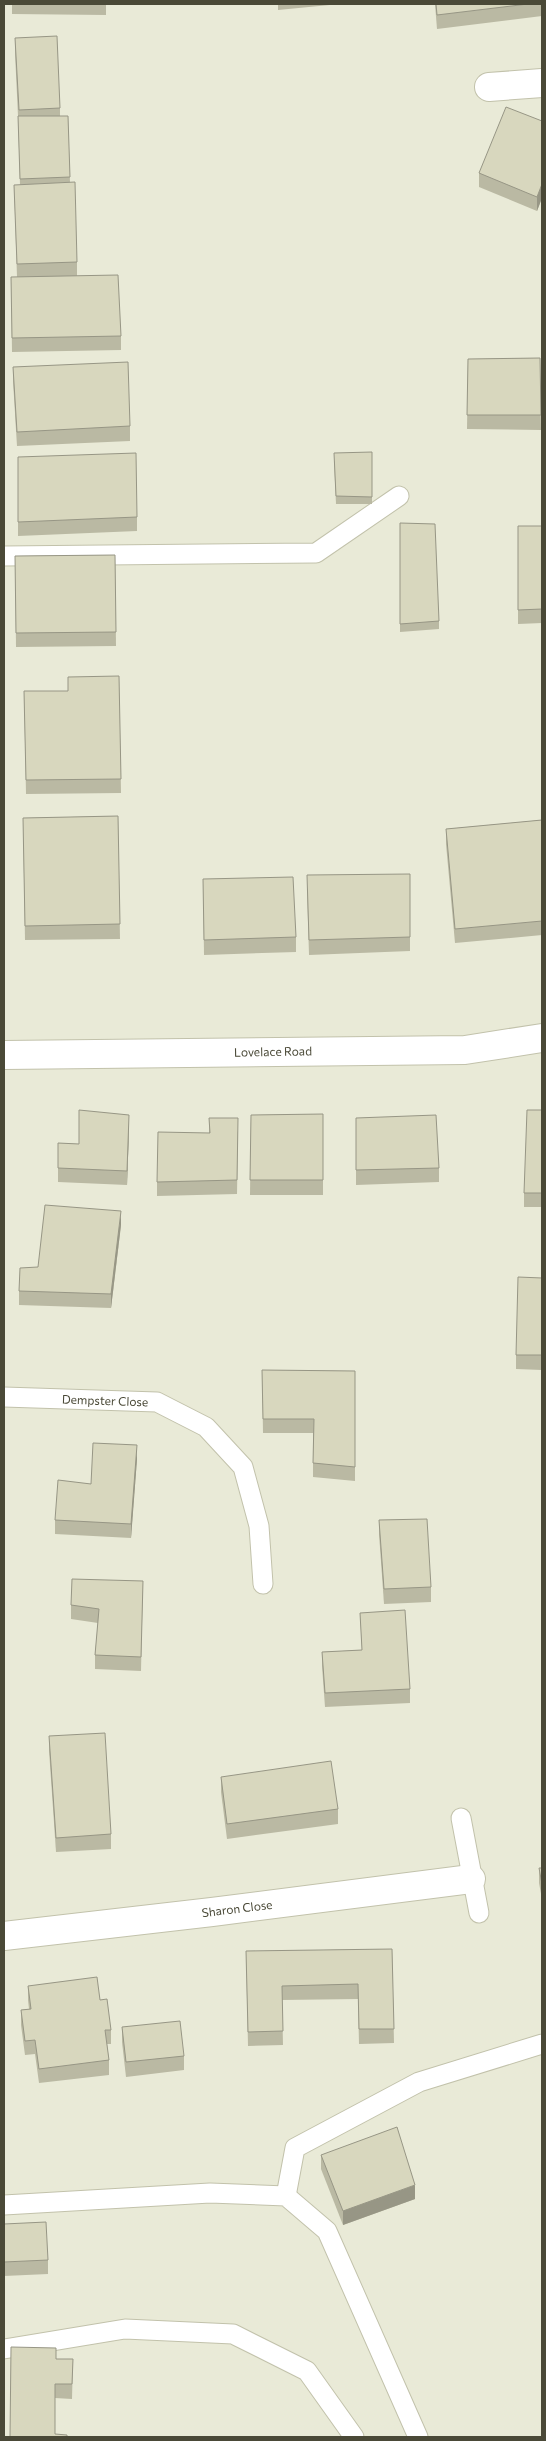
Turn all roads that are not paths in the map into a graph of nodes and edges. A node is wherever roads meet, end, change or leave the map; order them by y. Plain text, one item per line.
1 (542, 83) edge
2 (489, 87) dead end
3 (399, 496) dead end
4 (4, 556) edge
5 (542, 1038) edge
6 (4, 1055) edge
7 (4, 1397) edge
8 (263, 1584) dead end
9 (461, 1818) dead end
10 (471, 1879) junction
11 (479, 1912) dead end
12 (4, 1936) edge
13 (542, 2044) edge
14 (286, 2196) junction
15 (4, 2205) edge
16 (4, 2349) edge
17 (354, 2437) edge
18 (418, 2437) edge

1 - 2 street
3 - 4 lane
5 - 6 street, Lovelace Road
7 - 8 lane, Dempster Close
9 - 10 lane
10 - 11 lane
10 - 12 street, Sharon Close
13 - 14 lane
14 - 15 lane
14 - 18 lane
16 - 17 lane

